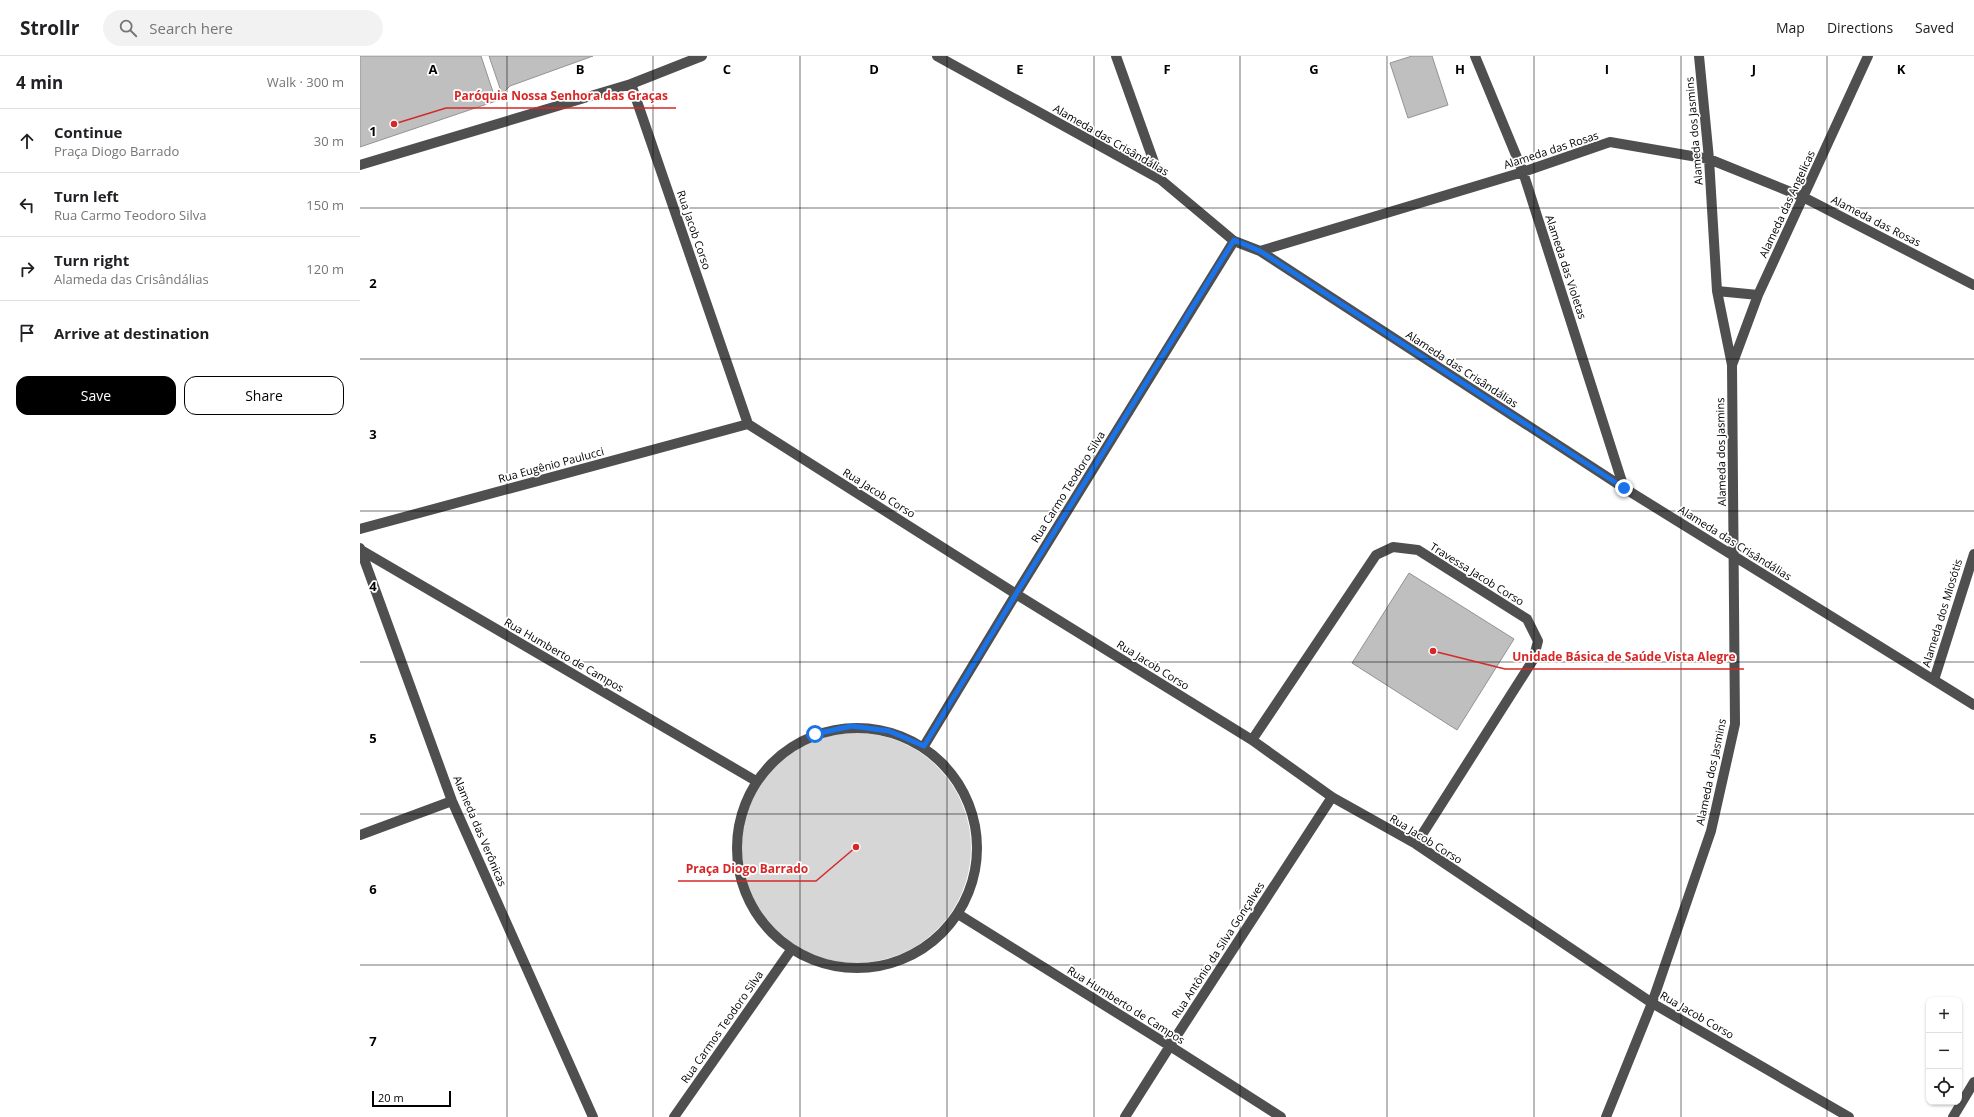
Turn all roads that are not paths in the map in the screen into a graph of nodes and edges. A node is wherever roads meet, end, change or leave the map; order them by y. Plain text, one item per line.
1 (702, 56) edge
2 (937, 56) edge
3 (1116, 56) edge
4 (1475, 56) edge
5 (1699, 56) edge
6 (1868, 56) edge
7 (631, 84) junction
8 (1709, 159) junction
9 (360, 165) edge
10 (1523, 172) junction
11 (1160, 179) junction
12 (1803, 197) junction
13 (1234, 240) junction
14 (1260, 251) junction
15 (1974, 285) edge
16 (1717, 292) junction
17 (1758, 295) junction
18 (1732, 365) junction
19 (748, 424) junction
20 (1624, 488) junction
21 (360, 529) edge
22 (360, 549) edge
23 (1974, 554) edge
24 (1734, 556) junction
25 (1016, 594) junction
26 (1934, 680) junction
27 (1974, 706) edge
28 (1252, 740) junction
29 (924, 746) junction
30 (756, 781) junction
31 (1332, 797) junction
32 (452, 801) junction
33 (360, 834) edge
34 (1416, 844) junction
35 (958, 914) junction
36 (791, 950) junction
37 (1652, 1003) junction
38 (1170, 1046) junction
39 (1974, 1082) edge
40 (593, 1117) edge
41 (674, 1117) edge
42 (1125, 1117) edge
43 (1281, 1117) edge
44 (1606, 1117) edge
45 (1849, 1117) edge
46 (1953, 1117) edge

1 - 7 street
2 - 11 street, Alameda das Crisândálias
3 - 11 street
4 - 10 street, Alameda das Violetas
5 - 8 street, Alameda dos Jasmins
6 - 12 street, Alameda das Angelicas
7 - 9 street
7 - 19 street, Rua Jacob Corso
8 - 10 street, Alameda das Rosas
8 - 12 street, Alameda das Rosas
8 - 16 street, Alameda dos Jasmins
10 - 14 street, Alameda das Rosas
10 - 20 street, Alameda das Violetas
11 - 13 street, Alameda das Crisândálias
12 - 15 street, Alameda das Rosas
12 - 17 street, Alameda das Angelicas
13 - 14 street, Alameda das Crisândálias
13 - 25 street, Rua Carmo Teodoro Silva
14 - 20 street, Alameda das Crisândálias
16 - 17 street
16 - 18 street, Alameda dos Jasmins
17 - 18 street, Alameda das Angelicas
18 - 24 street, Alameda dos Jasmins
19 - 21 street, Rua Eugênio Paulucci
19 - 25 street, Rua Jacob Corso
20 - 24 street, Alameda das Crisândálias
22 - 30 street, Rua Humberto de Campos
22 - 32 street, Alameda das Verônicas
23 - 26 street, Alameda dos Miosótis
24 - 26 street, Alameda das Crisândálias
24 - 37 street, Alameda dos Jasmins
25 - 28 street, Rua Jacob Corso
25 - 29 street, Rua Carmo Teodoro Silva
26 - 27 street, Alameda das Crisândálias
28 - 31 street, Rua Jacob Corso
28 - 34 street, Travessa Jacob Corso
29 - 30 street
29 - 35 street
30 - 36 street
31 - 34 street, Rua Jacob Corso
31 - 38 street, Rua Antônio da Silva Gonçalves
32 - 33 street
32 - 40 street, Alameda das Verônicas
34 - 37 street, Rua Jacob Corso
35 - 36 street
35 - 38 street, Rua Humberto de Campos
36 - 41 street, Rua Carmos Teodoro Silva
37 - 44 street, Alameda dos Jasmins
37 - 45 street, Rua Jacob Corso
38 - 42 street, Rua Antônio da Silva Gonçalves
38 - 43 street, Rua Humberto de Campos
39 - 46 street

